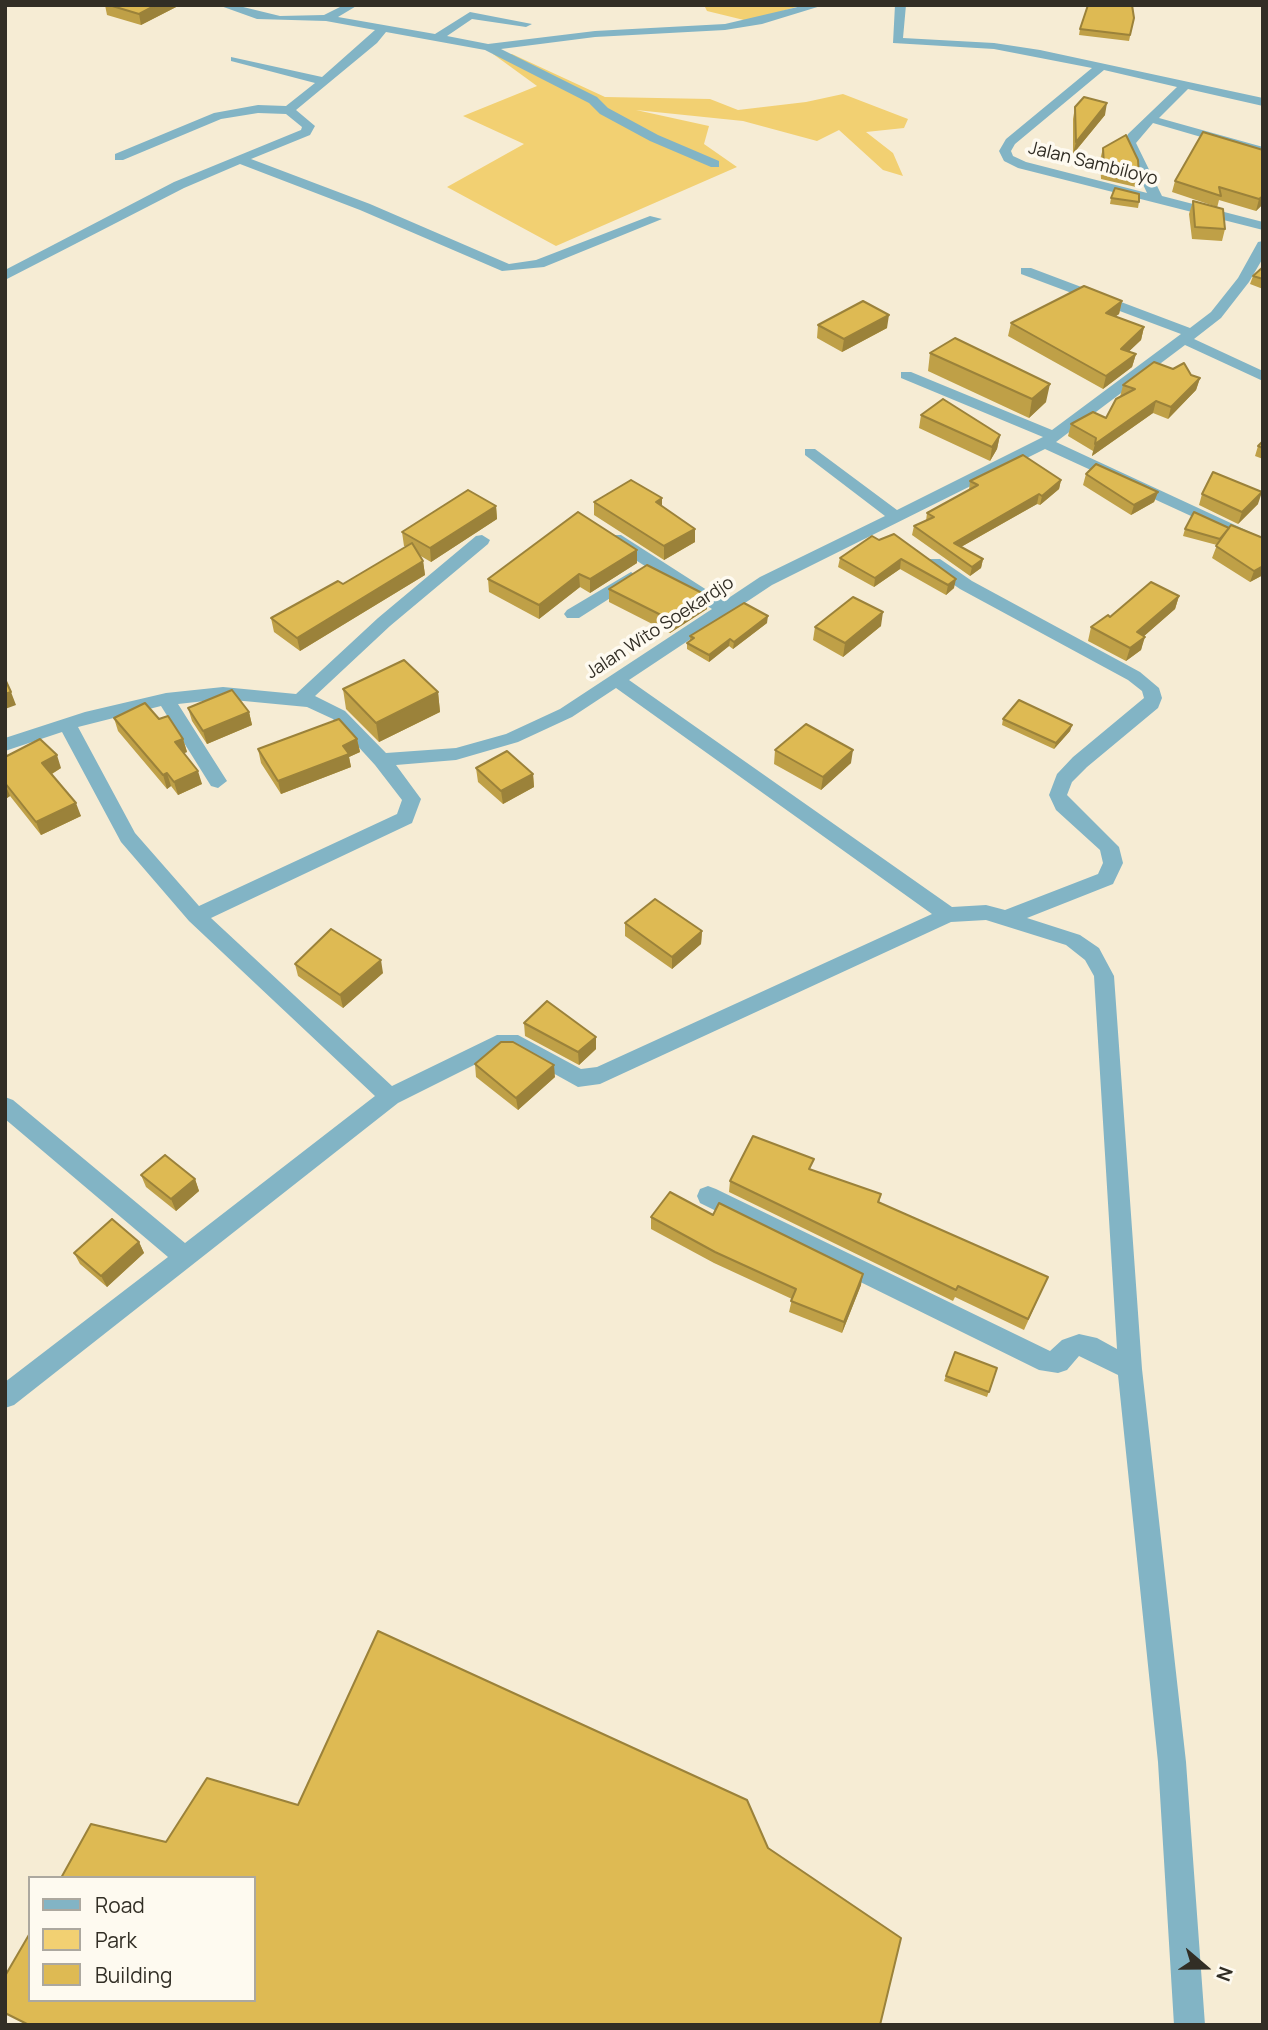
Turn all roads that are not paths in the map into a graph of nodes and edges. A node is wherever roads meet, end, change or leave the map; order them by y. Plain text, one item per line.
1 (223, 5) edge
2 (353, 5) edge
3 (819, 5) edge
4 (901, 5) edge
5 (326, 18) junction
6 (526, 23) dead end
7 (383, 28) junction
8 (437, 38) junction
9 (488, 47) junction
10 (234, 59) dead end
11 (1103, 65) junction
12 (323, 81) junction
13 (1186, 85) junction
14 (1263, 102) edge
15 (289, 110) junction
16 (1151, 119) junction
17 (1263, 151) edge
18 (119, 157) dead end
19 (241, 160) junction
20 (715, 164) dead end
21 (1156, 198) junction
22 (655, 219) dead end
23 (1263, 226) edge
24 (1263, 245) edge
25 (1026, 271) dead end
26 (5, 275) edge
27 (1189, 337) junction
28 (906, 376) dead end
29 (1263, 377) edge
30 (1049, 440) junction
31 (810, 452) dead end
32 (889, 520) junction
33 (599, 529) edge
34 (901, 539) edge
35 (482, 540) dead end
36 (1263, 544) edge
37 (921, 554) edge
38 (654, 563) junction
39 (725, 609) junction
40 (573, 614) dead end
41 (617, 680) junction
42 (166, 699) junction
43 (300, 700) junction
44 (67, 724) junction
45 (5, 745) edge
46 (382, 760) junction
47 (218, 781) dead end
48 (948, 915) junction
49 (197, 916) junction
50 (1006, 918) junction
51 (390, 1097) junction
52 (5, 1106) edge
53 (708, 1196) dead end
54 (185, 1257) junction
55 (1130, 1369) junction
56 (5, 1397) edge
57 (1190, 2025) edge

1 - 5 street
2 - 5 street
3 - 9 street
4 - 11 street
5 - 7 street
6 - 8 street
7 - 8 street
7 - 12 street
8 - 9 street
9 - 20 street
10 - 12 street
11 - 13 street
11 - 21 street, Jalan Sambiloyo
12 - 15 street
13 - 14 street
13 - 16 street
15 - 18 street
15 - 19 street
16 - 17 street
16 - 21 street
19 - 22 street
19 - 26 street
21 - 23 street, Jalan Sambiloyo
24 - 27 street, Jalan Wito Soekardjo
25 - 27 street
27 - 29 street
27 - 30 street, Jalan Wito Soekardjo
28 - 30 street
30 - 32 street, Jalan Wito Soekardjo
30 - 36 street
31 - 32 street
32 - 34 street
32 - 39 street, Jalan Wito Soekardjo
33 - 38 street
35 - 43 street
37 - 50 street
38 - 39 street
38 - 40 street
39 - 41 street, Jalan Wito Soekardjo
41 - 46 street, Jalan Wito Soekardjo
41 - 48 street
42 - 43 street
42 - 44 street
42 - 47 street
43 - 46 street
44 - 45 street
44 - 49 street
46 - 49 street
48 - 50 street
48 - 51 street
49 - 51 street
50 - 55 street
51 - 54 street
52 - 54 street
53 - 55 street
54 - 56 street
55 - 57 street

